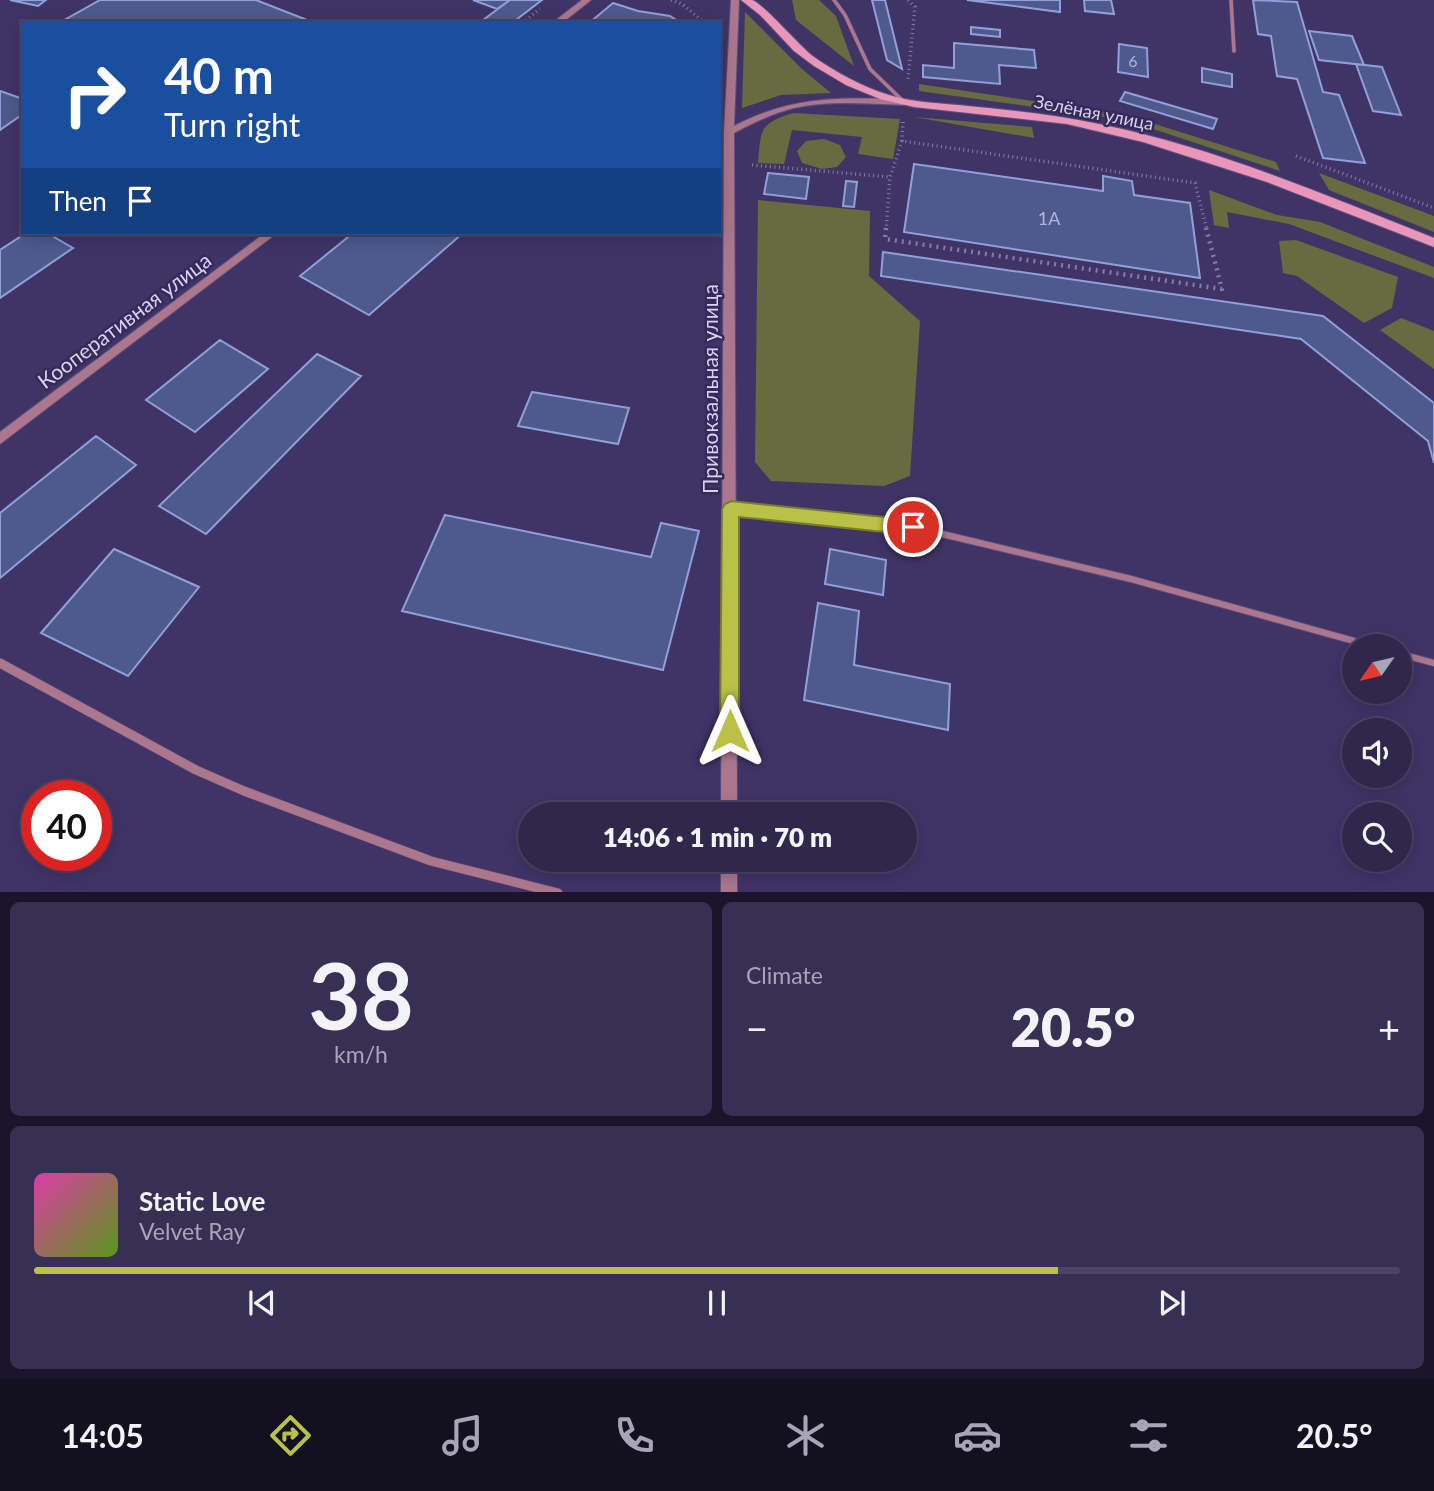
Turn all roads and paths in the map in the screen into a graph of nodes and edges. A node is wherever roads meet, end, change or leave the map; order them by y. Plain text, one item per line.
1 (587, 0) edge
2 (671, 0) edge
3 (735, 0) edge
4 (746, 0) edge
5 (834, 0) edge
6 (908, 0) edge
7 (1231, 0) edge
8 (761, 5) edge
9 (542, 8) dead end
10 (525, 21) edge
11 (559, 21) edge
12 (703, 21) edge
13 (1234, 51) dead end
14 (908, 79) dead end
15 (904, 102) junction
16 (724, 131) edge
17 (1296, 156) dead end
18 (729, 163) junction
19 (890, 177) junction
20 (1434, 208) edge
21 (269, 235) edge
22 (1434, 243) edge
23 (0, 439) edge
24 (731, 509) junction
25 (1342, 638) edge
26 (1412, 657) edge
27 (0, 663) edge
28 (1434, 663) edge
29 (729, 802) edge
30 (729, 872) edge
31 (558, 892) edge
32 (729, 892) edge

1 - 11 street
2 - 12 path
3 - 16 street, Привокзальная улица
4 - 8 main road, Зелёная улица
5 - 15 lane
6 - 14 path
7 - 13 lane
8 - 15 main road, Зелёная улица
9 - 10 path
15 - 16 street
15 - 22 main road, Зелёная улица
16 - 18 street, Привокзальная улица
17 - 20 path
18 - 19 path
18 - 24 street, Привокзальная улица
19 - 19 path
21 - 23 street, Кооперативная улица
24 - 25 lane
24 - 29 street, Привокзальная улица
26 - 28 lane
27 - 31 street
30 - 32 street

